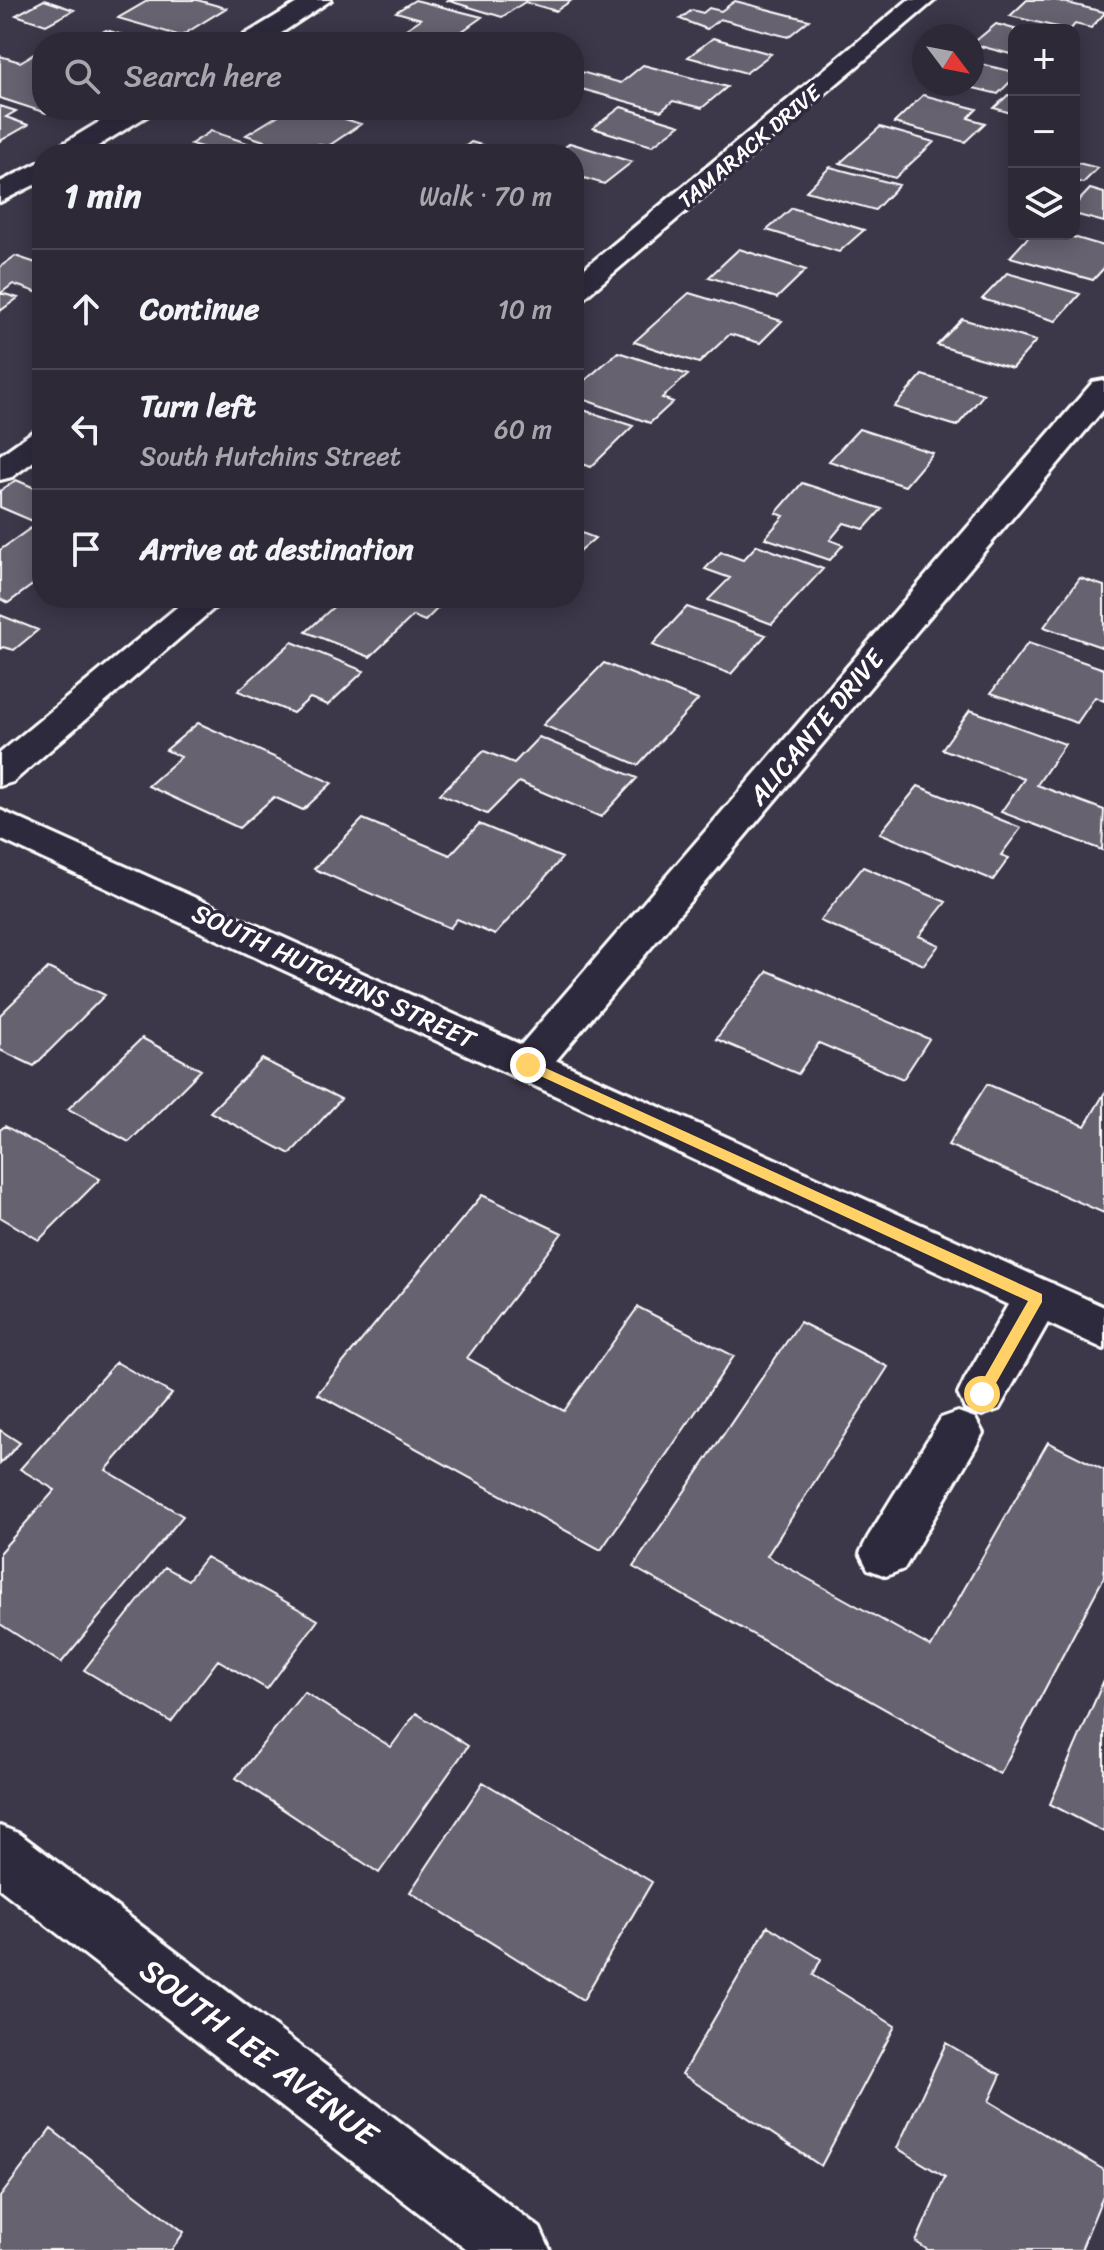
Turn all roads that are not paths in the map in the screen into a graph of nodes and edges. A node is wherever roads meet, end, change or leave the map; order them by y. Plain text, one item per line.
1 (319, 0) edge
2 (923, 0) edge
3 (266, 32) edge
4 (122, 120) edge
5 (82, 144) edge
6 (32, 175) edge
7 (0, 194) edge
8 (584, 284) edge
9 (1104, 389) edge
10 (32, 447) edge
11 (0, 470) edge
12 (197, 608) edge
13 (0, 773) edge
14 (0, 823) edge
15 (528, 1065) junction
16 (1037, 1298) junction
17 (1104, 1329) edge
18 (886, 1553) dead end
19 (0, 1854) edge
20 (518, 2250) edge

1 - 3 street
2 - 8 street, TAMARACK DRIVE
4 - 5 street
6 - 7 street
9 - 15 street, ALICANTE DRIVE
10 - 11 street
12 - 13 street
14 - 15 street, SOUTH HUTCHINS STREET
15 - 16 street, SOUTH HUTCHINS STREET
16 - 17 street, SOUTH HUTCHINS STREET
16 - 18 street
19 - 20 street, SOUTH LEE AVENUE

